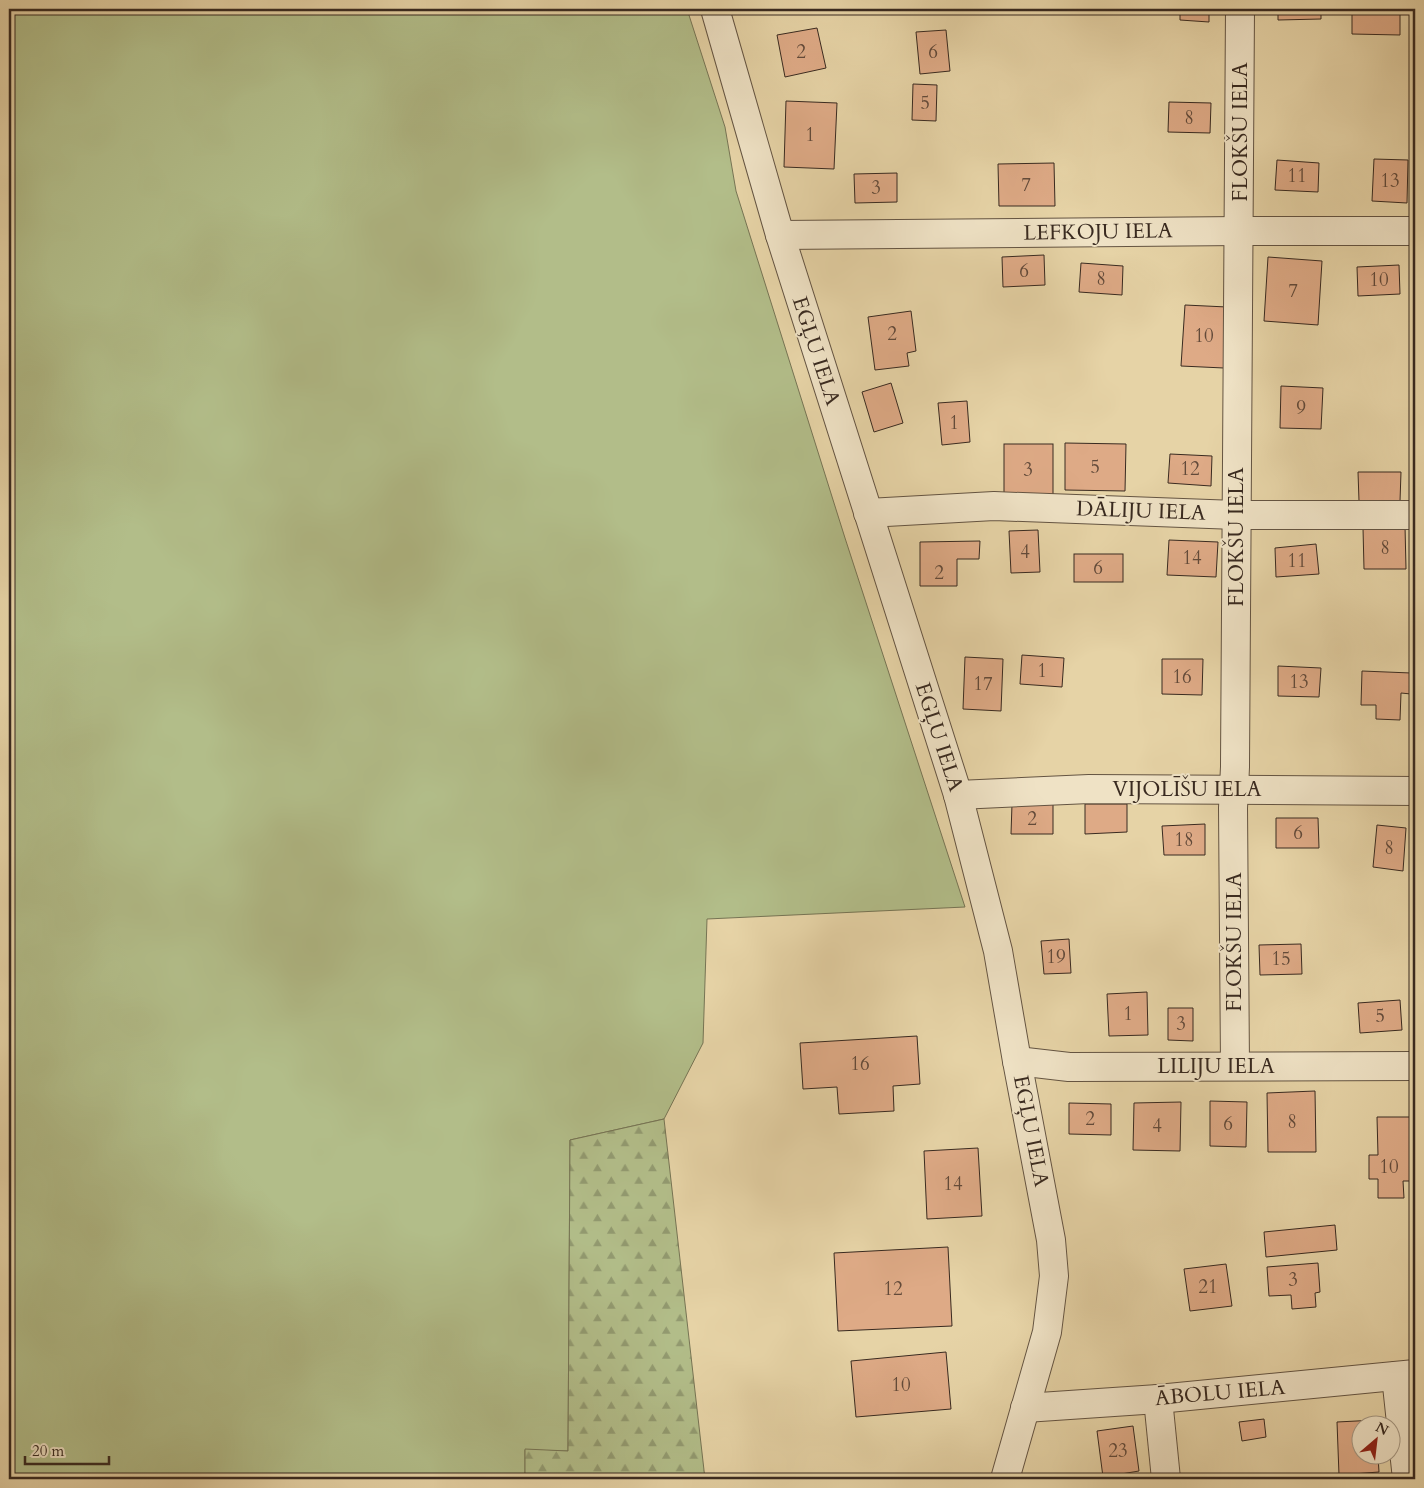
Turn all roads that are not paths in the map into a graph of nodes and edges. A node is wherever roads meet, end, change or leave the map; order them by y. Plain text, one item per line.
1 (715, 9) edge
2 (1240, 9) edge
3 (1240, 231) junction
4 (1415, 231) edge
5 (780, 235) junction
6 (868, 513) junction
7 (1236, 515) junction
8 (1415, 515) edge
9 (1234, 789) junction
10 (1415, 791) edge
11 (958, 795) junction
12 (1017, 1061) junction
13 (1235, 1066) junction
14 (1415, 1066) edge
15 (1406, 1375) edge
16 (1158, 1399) junction
17 (1025, 1408) junction
18 (1005, 1479) edge
19 (1166, 1479) edge
20 (1407, 1479) edge

1 - 5 street, EGĻU IELA
2 - 3 street, FLOKŠU IELA
3 - 4 street, LEFKOJU IELA
3 - 5 street, LEFKOJU IELA
3 - 7 street, FLOKŠU IELA
5 - 6 street, EGĻU IELA
6 - 7 street, DĀLIJU IELA
6 - 11 street, EGĻU IELA
7 - 8 street, DĀLIJU IELA
7 - 9 street, FLOKŠU IELA
9 - 10 street, VIJOLĪŠU IELA
9 - 11 street, VIJOLĪŠU IELA
9 - 13 street, FLOKŠU IELA
11 - 12 street, EGĻU IELA
12 - 13 street, LILIJU IELA
12 - 17 street, EGĻU IELA
13 - 14 street, LILIJU IELA
15 - 16 street, ĀBOLU IELA
15 - 20 street
16 - 17 street, ĀBOLU IELA
16 - 19 street
17 - 18 street, EGĻU IELA

